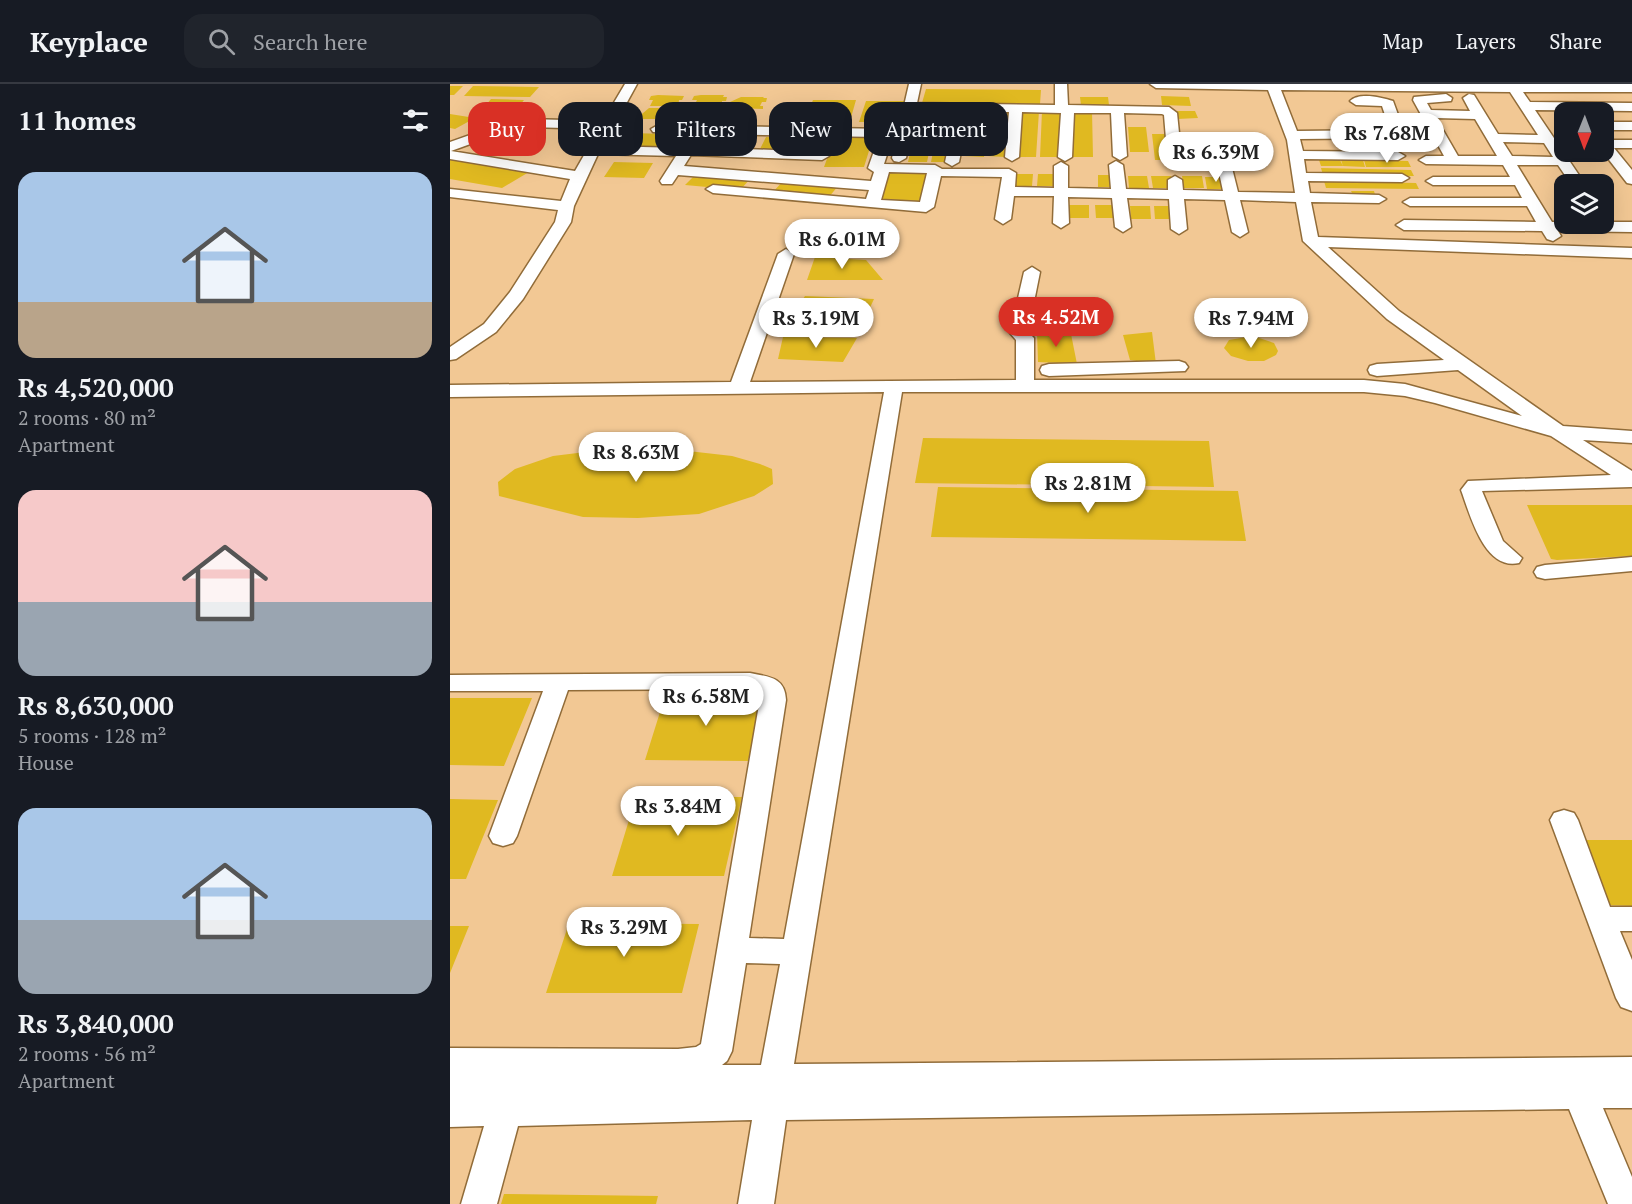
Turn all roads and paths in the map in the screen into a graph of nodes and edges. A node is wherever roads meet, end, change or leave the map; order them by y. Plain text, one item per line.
1 (631, 84) edge
2 (915, 84) edge
3 (1061, 84) edge
4 (1151, 84) edge
5 (1156, 84) edge
6 (1632, 88) edge
7 (1274, 90) edge
8 (1518, 94) edge
9 (1469, 98) junction
10 (620, 102) edge
11 (911, 102) edge
12 (1632, 107) edge
13 (1008, 108) edge
14 (1016, 108) junction
15 (1065, 109) junction
16 (1117, 110) junction
17 (1158, 110) junction
18 (1480, 115) junction
19 (1429, 117) junction
20 (1388, 119) junction
21 (558, 124) edge
22 (1539, 125) junction
23 (1554, 125) edge
24 (1614, 126) edge
25 (1632, 126) edge
26 (852, 132) edge
27 (1292, 135) junction
28 (1494, 138) junction
29 (1554, 142) edge
30 (1614, 144) edge
31 (1632, 144) edge
32 (450, 147) edge
33 (450, 155) edge
34 (1296, 155) junction
35 (590, 156) edge
36 (683, 156) edge
37 (822, 156) edge
38 (951, 156) edge
39 (1398, 156) dead end
40 (1426, 160) dead end
41 (1453, 160) junction
42 (1625, 163) edge
43 (1011, 165) junction
44 (882, 168) junction
45 (1225, 168) dead end
46 (674, 170) junction
47 (1514, 171) junction
48 (1570, 173) edge
49 (579, 176) junction
50 (1300, 177) junction
51 (1402, 178) dead end
52 (814, 180) junction
53 (1632, 180) edge
54 (1433, 181) dead end
55 (676, 185) dead end
56 (877, 186) junction
57 (699, 188) dead end
58 (1007, 191) junction
59 (450, 193) edge
60 (1061, 193) junction
61 (1120, 194) junction
62 (1177, 195) junction
63 (1232, 196) junction
64 (1303, 198) junction
65 (1379, 199) dead end
66 (1410, 202) dead end
67 (1533, 202) junction
68 (872, 204) junction
69 (566, 206) junction
70 (1003, 219) dead end
71 (1061, 223) dead end
72 (1404, 225) dead end
73 (1614, 225) edge
74 (1548, 226) junction
75 (1554, 226) edge
76 (1124, 227) dead end
77 (1632, 227) edge
78 (1179, 229) dead end
79 (1240, 232) dead end
80 (1613, 234) edge
81 (1314, 243) junction
82 (1562, 251) junction
83 (1628, 253) edge
84 (786, 254) dead end
85 (1032, 272) dead end
86 (450, 355) edge
87 (1463, 364) junction
88 (1179, 367) dead end
89 (1377, 370) dead end
90 (1025, 378) junction
91 (894, 386) junction
92 (739, 387) junction
93 (451, 389) edge
94 (1558, 432) junction
95 (1632, 437) edge
96 (1632, 481) edge
97 (1511, 558) dead end
98 (1632, 564) edge
99 (1545, 572) dead end
100 (559, 681) junction
101 (450, 683) edge
102 (1563, 820) dead end
103 (503, 836) dead end
104 (1632, 919) edge
105 (1600, 920) junction
106 (733, 950) junction
107 (797, 952) junction
108 (1632, 998) edge
109 (450, 1062) edge
110 (1632, 1071) edge
111 (773, 1092) junction
112 (1632, 1093) edge
113 (1580, 1094) junction
114 (451, 1109) edge
115 (505, 1111) junction
116 (479, 1204) edge
117 (756, 1204) edge
118 (1626, 1204) edge

1 - 10 street
2 - 11 street
3 - 15 street
4 - 17 street
5 - 7 street
6 - 8 street
7 - 8 street
7 - 20 street
7 - 27 street
8 - 9 street
8 - 12 street
8 - 22 street
9 - 18 street
9 - 19 street
13 - 14 street
14 - 15 street
14 - 43 street
15 - 16 street
15 - 60 street
16 - 17 street
16 - 61 street
17 - 62 street
18 - 19 street
18 - 28 street
19 - 20 street
19 - 41 street
20 - 27 street
21 - 32 street
22 - 23 street
22 - 29 street
24 - 25 street
26 - 44 street
27 - 34 street
28 - 29 street
28 - 47 street
30 - 31 street
33 - 49 street
34 - 39 street
34 - 50 street
35 - 49 street
36 - 46 street
37 - 52 street
38 - 43 street
40 - 41 street
41 - 47 street
42 - 53 street
43 - 58 street
44 - 56 street
44 - 68 street
45 - 63 street
46 - 52 street
46 - 55 street
47 - 48 street
47 - 54 street
47 - 67 street
49 - 69 street
50 - 51 street
50 - 64 street
52 - 56 street
56 - 68 street
57 - 68 street
58 - 60 street
58 - 70 street
59 - 69 street
60 - 61 street
60 - 71 street
61 - 62 street
61 - 76 street
62 - 63 street
62 - 78 street
63 - 64 street
63 - 79 street
64 - 65 street
64 - 81 street
66 - 67 street
67 - 74 street
69 - 86 street
72 - 74 street
73 - 77 street
74 - 75 street
74 - 82 street
80 - 83 street
81 - 82 street
81 - 87 street
82 - 83 street
84 - 92 street
85 - 90 street
87 - 89 street
87 - 94 street
88 - 90 street
90 - 91 street
90 - 94 street
91 - 92 street
91 - 107 street
92 - 93 street
94 - 95 street
94 - 96 street
96 - 97 street
98 - 99 street
100 - 101 street
100 - 103 street
100 - 106 street
102 - 105 street
104 - 105 street
105 - 108 street
106 - 107 street
106 - 109 street
107 - 111 street
110 - 111 street
111 - 113 street
111 - 114 street
111 - 115 street
111 - 117 street
112 - 113 street
113 - 118 street
114 - 115 street
115 - 116 street

